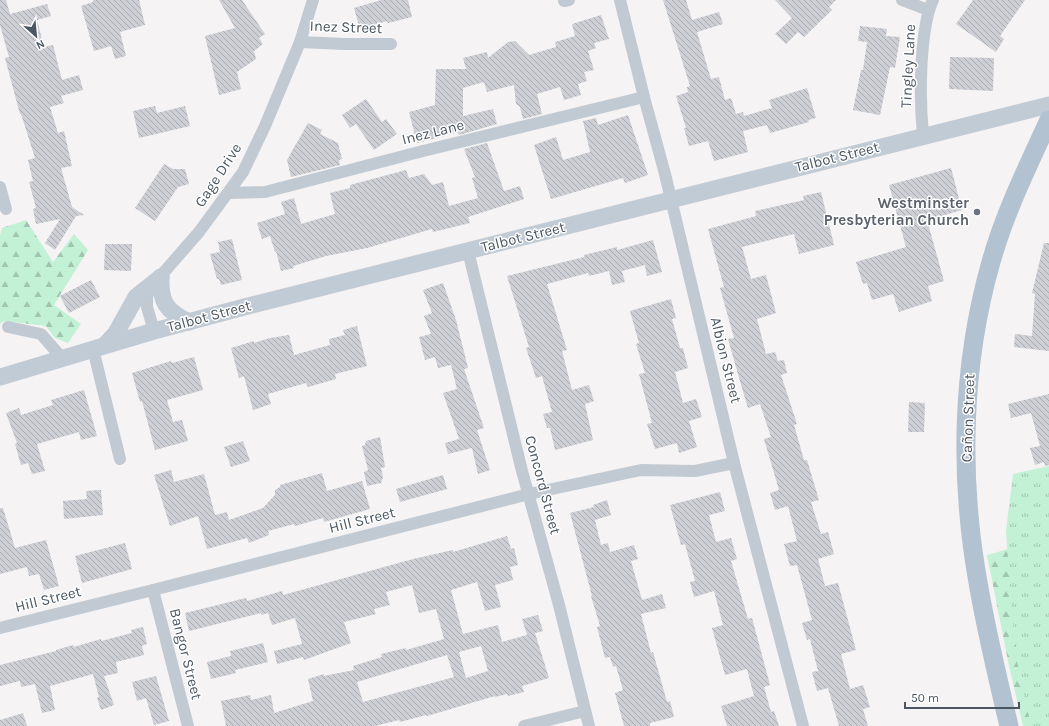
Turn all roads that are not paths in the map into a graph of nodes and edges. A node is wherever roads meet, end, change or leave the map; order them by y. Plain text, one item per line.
1 (313, 0) edge
2 (620, 0) edge
3 (902, 0) edge
4 (930, 5) edge
5 (300, 42) junction
6 (391, 44) dead end
7 (644, 97) junction
8 (1049, 105) edge
9 (1049, 120) edge
10 (923, 136) junction
11 (0, 187) edge
12 (229, 193) junction
13 (670, 199) junction
14 (6, 209) dead end
15 (468, 251) junction
16 (161, 277) junction
17 (189, 322) junction
18 (8, 327) dead end
19 (154, 331) junction
20 (99, 347) junction
21 (62, 358) junction
22 (0, 377) edge
23 (120, 459) dead end
24 (734, 463) junction
25 (529, 494) junction
26 (153, 590) junction
27 (0, 628) edge
28 (585, 711) junction
29 (188, 726) edge
30 (524, 726) edge
31 (589, 726) edge
32 (803, 726) edge
33 (1009, 726) edge

1 - 5 street, Gage Drive
2 - 7 street, Albion Street
3 - 4 street
4 - 10 street, Tingley Lane
5 - 6 street, Inez Street
5 - 12 street, Gage Drive
7 - 12 street, Inez Lane
7 - 13 street, Albion Street
8 - 10 main road, Talbot Street
9 - 33 main road, Cañon Street
10 - 13 main road, Talbot Street
11 - 14 street
12 - 16 street, Gage Drive
13 - 15 main road, Talbot Street
13 - 24 street, Albion Street
15 - 17 main road, Talbot Street
15 - 25 street, Concord Street
16 - 17 main road
16 - 19 street, Gage Drive
16 - 20 main road
17 - 19 main road, Talbot Street
18 - 21 street
19 - 20 main road, Talbot Street
20 - 21 main road, Talbot Street
20 - 23 street
21 - 22 main road, Talbot Street
24 - 25 street, Hill Street
24 - 32 street, Albion Street
25 - 26 street, Hill Street
25 - 28 street, Concord Street
26 - 27 street, Hill Street
26 - 29 street, Bangor Street
28 - 30 street
28 - 31 street, Concord Street

